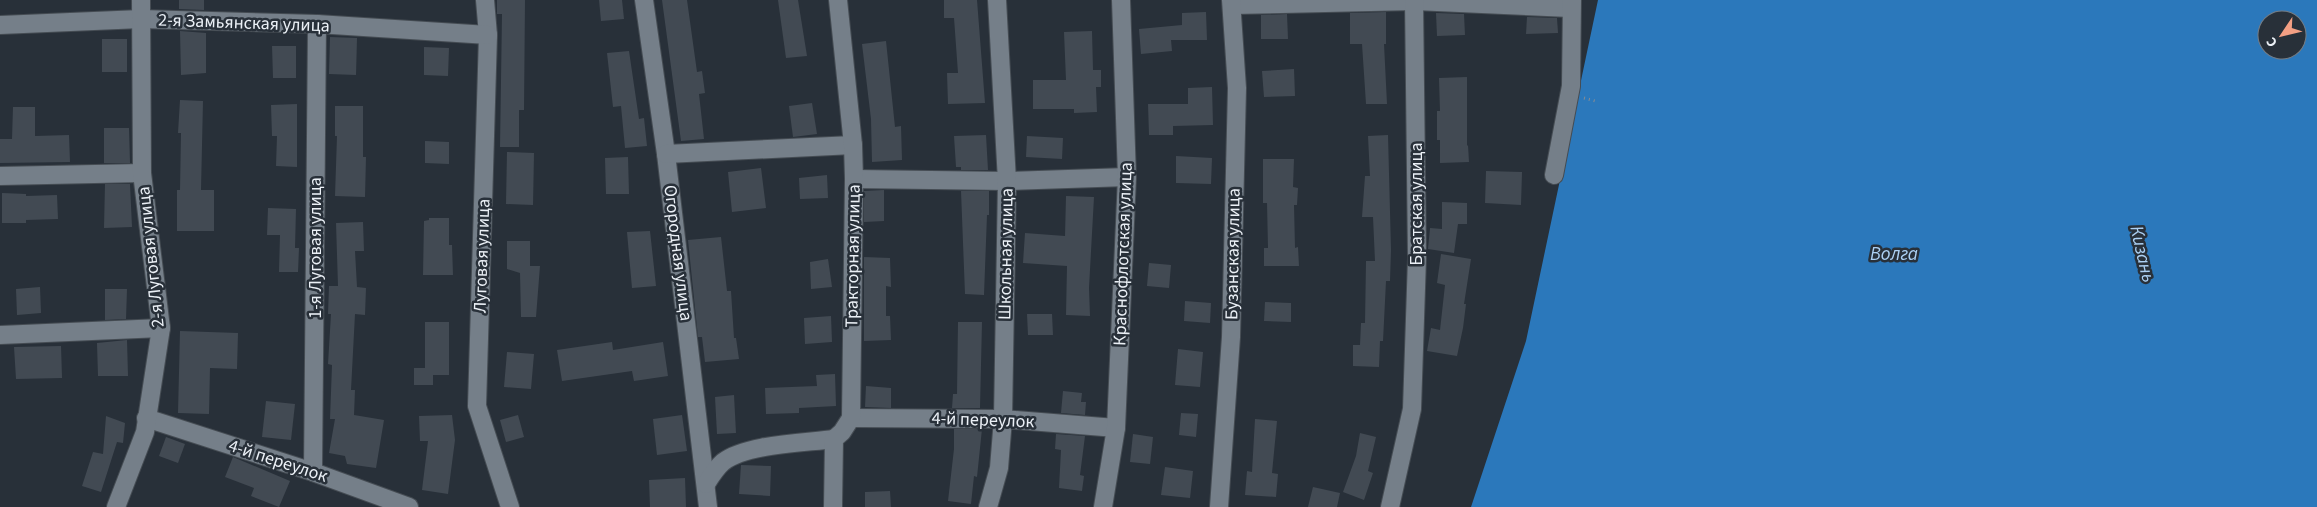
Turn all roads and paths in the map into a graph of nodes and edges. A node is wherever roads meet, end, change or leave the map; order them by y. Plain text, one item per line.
1 (141, 0) edge
2 (485, 0) edge
3 (644, 0) edge
4 (838, 0) edge
5 (997, 0) edge
6 (1121, 0) edge
7 (1414, 1) edge
8 (1231, 3) edge
9 (1571, 4) edge
10 (141, 19) junction
11 (317, 24) junction
12 (0, 25) edge
13 (488, 35) junction
14 (853, 145) junction
15 (666, 154) junction
16 (142, 173) junction
17 (1554, 175) dead end
18 (0, 176) edge
19 (1127, 176) junction
20 (854, 179) junction
21 (1007, 181) junction
22 (161, 328) junction
23 (0, 335) edge
24 (146, 418) junction
25 (851, 418) junction
26 (1003, 419) junction
27 (1116, 428) junction
28 (834, 440) junction
29 (314, 472) junction
30 (706, 484) junction
31 (505, 505) edge
32 (116, 507) edge
33 (409, 507) edge
34 (708, 507) edge
35 (833, 507) edge
36 (988, 507) edge
37 (1102, 507) edge
38 (1219, 507) edge
39 (1390, 507) edge

1 - 10 street, 2-я Луговая улица
2 - 13 street, Луговая улица
3 - 15 street, Огородная улица
4 - 14 street, Тракторная улица
5 - 21 street, Школьная улица
6 - 19 street, Краснофлотская улица
7 - 8 street
7 - 9 street
7 - 39 street, Братская улица
8 - 38 street, Бузанская улица
9 - 17 street
10 - 11 street, 2-я Замьянская улица
10 - 12 street, 2-я Замьянская улица
10 - 16 street, 2-я Луговая улица
11 - 13 street, 2-я Замьянская улица
11 - 29 street, 1-я Луговая улица
13 - 31 street, Луговая улица
14 - 15 street
14 - 20 street, Тракторная улица
15 - 30 street, Огородная улица
16 - 18 street
16 - 22 street, 2-я Луговая улица
19 - 21 street
19 - 27 street, Краснофлотская улица
20 - 21 street
20 - 25 street, Тракторная улица
21 - 26 street, Школьная улица
22 - 23 street
22 - 24 street, 2-я Луговая улица
24 - 29 street, 4-й переулок
24 - 32 street, 2-я Луговая улица
25 - 26 street, 4-й переулок
25 - 28 street
26 - 27 street, 4-й переулок
26 - 36 street, Школьная улица
27 - 37 street, Краснофлотская улица
28 - 30 street
28 - 35 street
29 - 33 street, 4-й переулок
30 - 34 street, Огородная улица

